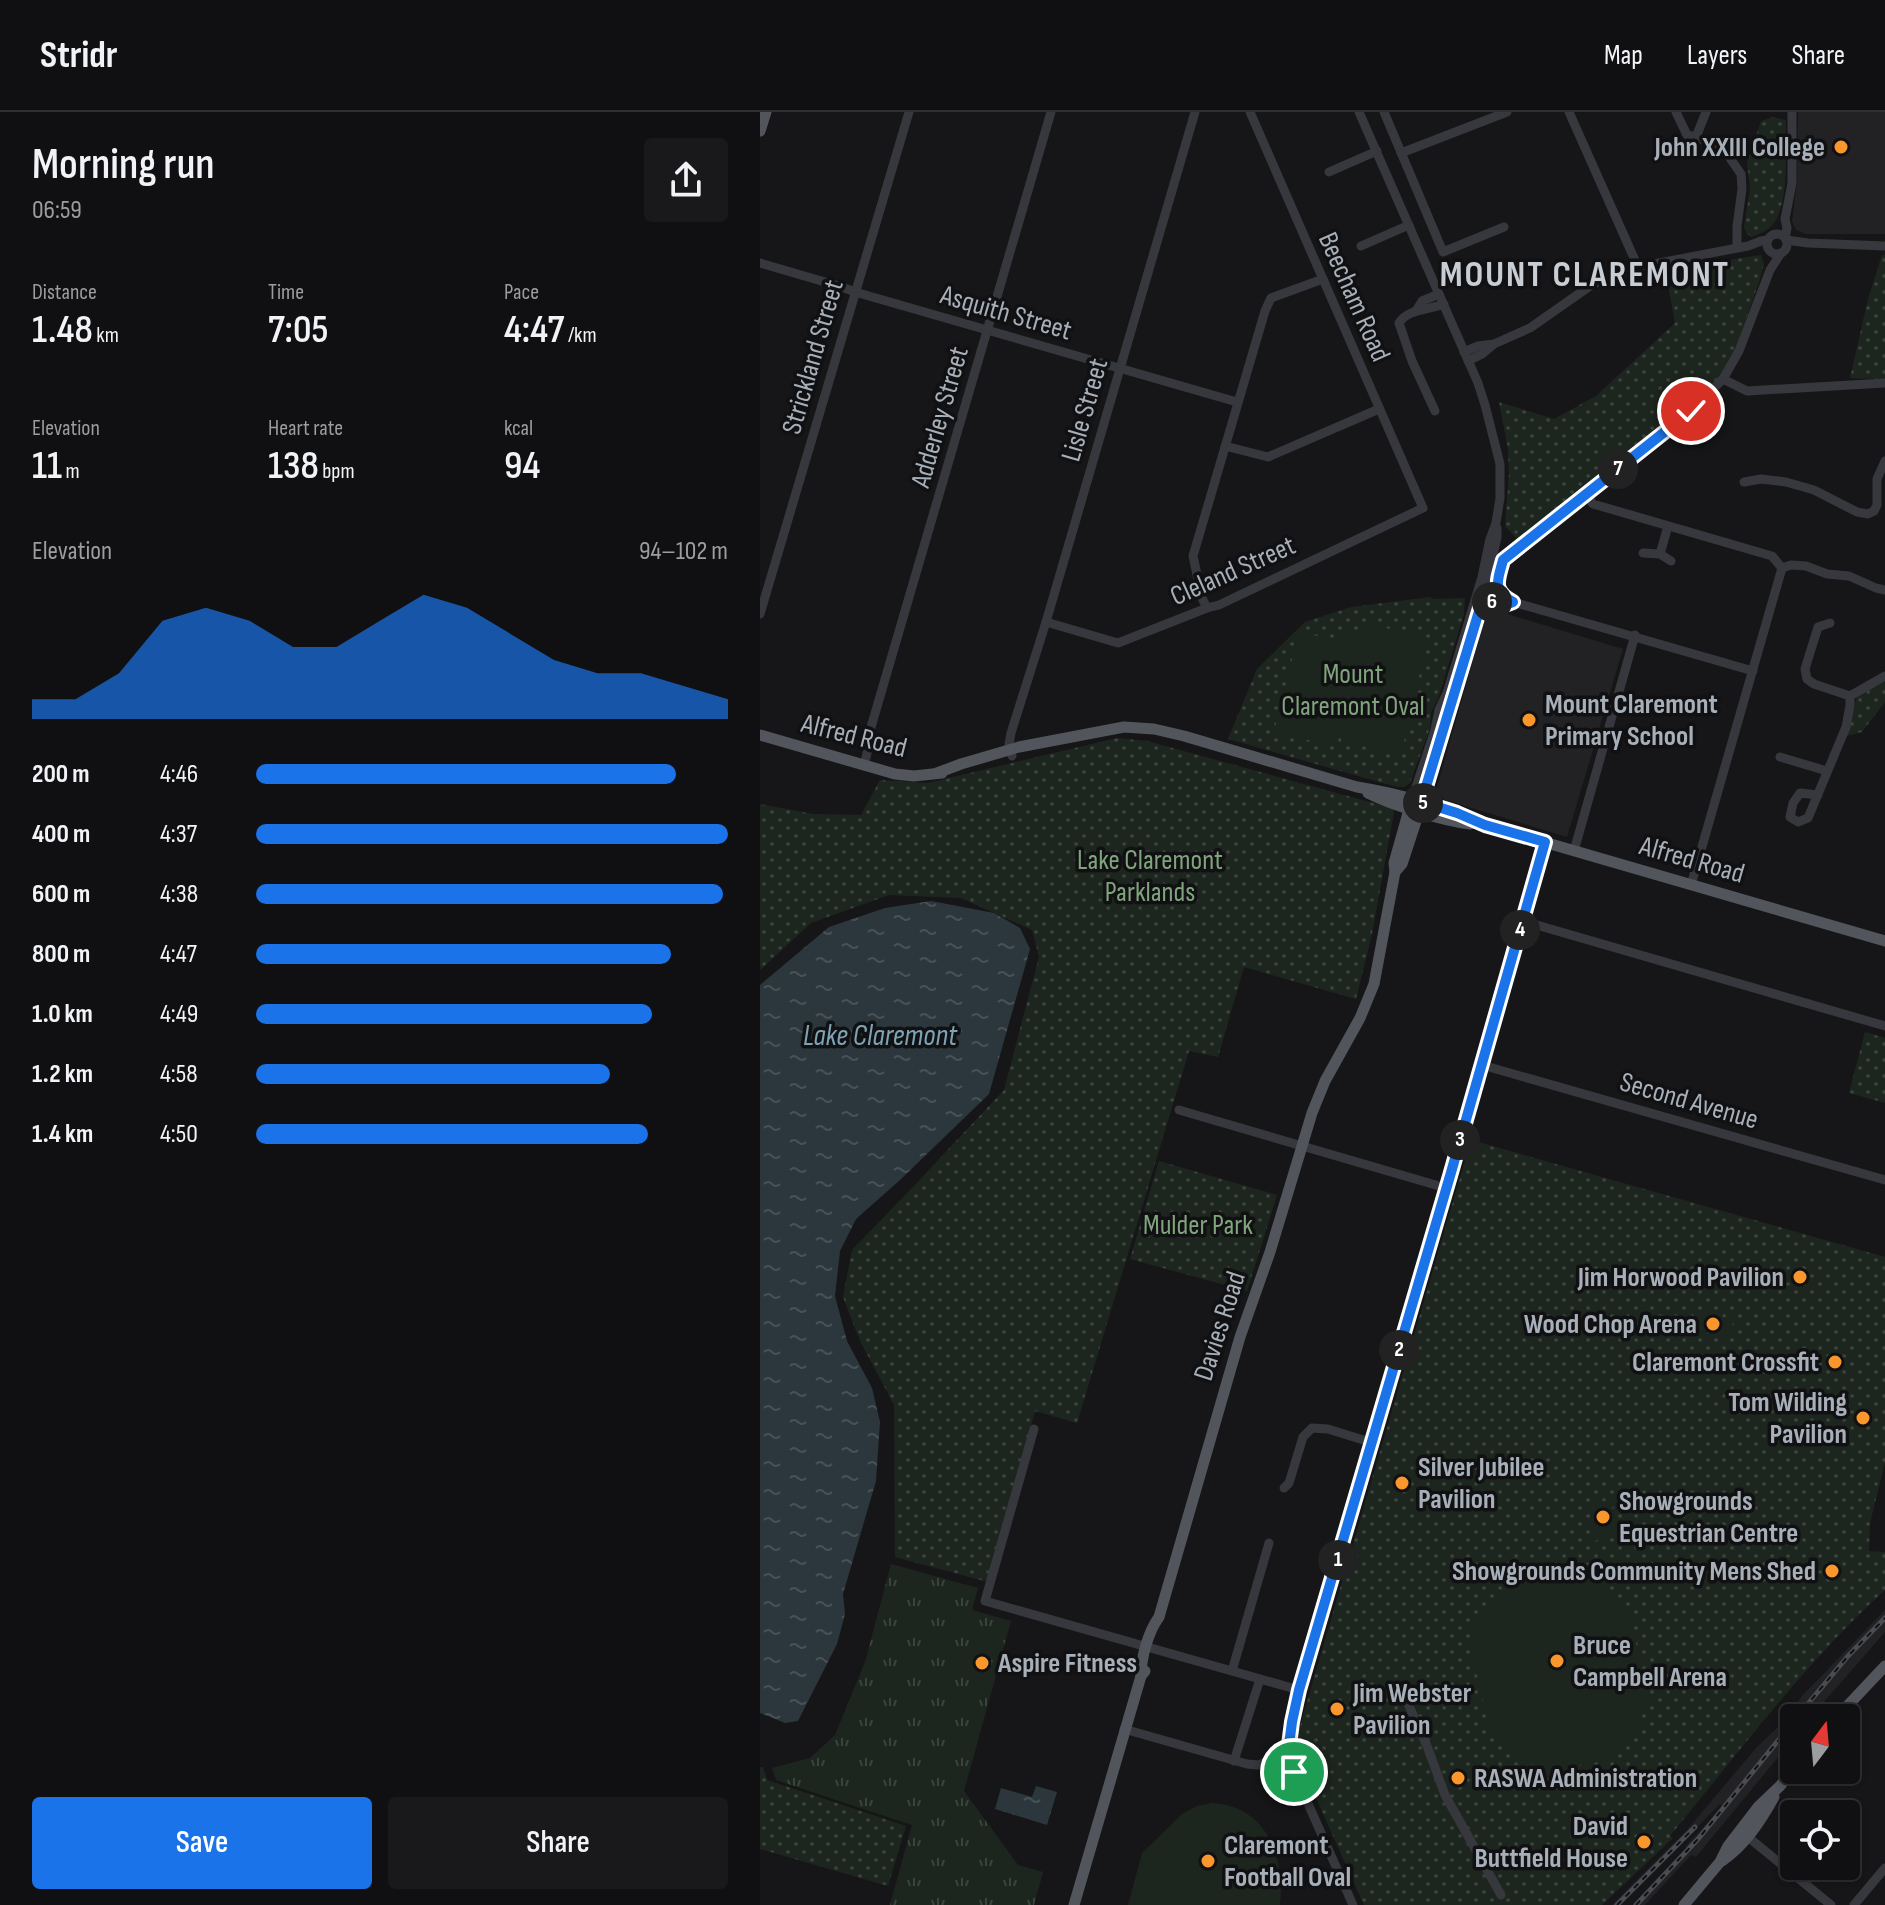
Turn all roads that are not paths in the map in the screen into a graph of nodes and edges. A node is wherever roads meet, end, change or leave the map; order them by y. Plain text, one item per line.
1 (766, 112) edge
2 (909, 112) edge
3 (1051, 112) edge
4 (1195, 112) edge
5 (1250, 112) edge
6 (1359, 112) edge
7 (1384, 112) edge
8 (1507, 112) edge
9 (1569, 112) edge
10 (1676, 112) edge
11 (1706, 112) edge
12 (1792, 112) edge
13 (760, 131) edge
14 (1691, 136) junction
15 (1377, 151) junction
16 (1401, 153) junction
17 (1329, 172) dead end
18 (1785, 219) junction
19 (1409, 225) junction
20 (1504, 227) dead end
21 (1770, 244) junction
22 (1784, 245) junction
23 (1361, 246) dead end
24 (1885, 246) edge
25 (1737, 247) junction
26 (760, 266) edge
27 (1638, 267) junction
28 (1770, 270) junction
29 (1323, 279) junction
30 (855, 292) junction
31 (1442, 299) junction
32 (988, 331) junction
33 (1466, 356) junction
34 (1120, 368) junction
35 (1723, 379) junction
36 (1885, 383) edge
37 (1237, 402) junction
38 (1379, 409) junction
39 (1435, 411) dead end
40 (1225, 446) junction
41 (1885, 461) edge
42 (1744, 482) dead end
43 (1586, 495) junction
44 (1419, 499) joint
45 (1668, 526) junction
46 (1643, 553) dead end
47 (1660, 554) junction
48 (1671, 561) dead end
49 (1782, 568) junction
50 (1885, 590) edge
51 (1513, 602) junction
52 (1207, 608) junction
53 (1476, 612) junction
54 (760, 614) edge
55 (1046, 622) junction
56 (1830, 623) dead end
57 (1635, 635) junction
58 (1753, 671) junction
59 (1885, 676) edge
60 (1850, 696) junction
61 (760, 735) edge
62 (1015, 752) junction
63 (1780, 757) dead end
64 (860, 765) junction
65 (1827, 771) junction
66 (1818, 795) dead end
67 (1416, 805) junction
68 (1545, 842) junction
69 (1574, 851) junction
70 (1691, 885) junction
71 (1523, 921) junction
72 (1885, 941) edge
73 (1885, 1026) edge
74 (1482, 1065) junction
75 (1179, 1110) dead end
76 (1302, 1146) junction
77 (1885, 1180) edge
78 (1446, 1188) junction
79 (1034, 1429) dead end
80 (1373, 1443) junction
81 (1284, 1488) dead end
82 (1269, 1543) dead end
83 (1150, 1647) junction
84 (1885, 1666) edge
85 (1232, 1671) junction
86 (1260, 1679) junction
87 (1299, 1690) junction
88 (1405, 1697) dead end
89 (1849, 1704) edge
90 (1124, 1729) junction
91 (1234, 1761) junction
92 (1292, 1762) junction
93 (1780, 1786) joint
94 (1748, 1837) junction
95 (1720, 1862) junction
96 (1885, 1868) edge
97 (1501, 1895) dead end
98 (1074, 1905) edge
99 (1353, 1905) edge
100 (1684, 1905) edge
101 (1831, 1905) edge
102 (1854, 1905) edge

1 - 13 main road
2 - 30 street, Strickland Street
3 - 32 street, Adderley Street
4 - 34 street, Lisle Street
5 - 29 street, Beecham Road
6 - 15 street
7 - 16 street
8 - 16 street
9 - 27 street
10 - 14 street
11 - 14 street
12 - 18 street
14 - 25 street
15 - 17 street
15 - 19 street
16 - 20 street
18 - 21 street
18 - 22 street
19 - 23 street
19 - 31 street
21 - 22 street
21 - 22 street
21 - 25 street
21 - 28 street
22 - 24 street
22 - 28 street
25 - 27 street
26 - 30 street, Asquith Street
27 - 33 street
28 - 35 street
29 - 37 street
29 - 38 street, Beecham Road
30 - 32 street, Asquith Street
30 - 54 street, Strickland Street
31 - 33 street
31 - 39 street
32 - 34 street, Asquith Street
32 - 64 street, Adderley Street
33 - 53 street
34 - 37 street, Asquith Street
34 - 55 street, Lisle Street
35 - 36 street
35 - 43 street
37 - 40 street
38 - 40 street
38 - 44 street, Beecham Road
40 - 52 street
41 - 42 street
43 - 45 street
43 - 51 street
44 - 52 street, Cleland Street
45 - 47 street
45 - 49 street
46 - 47 street
47 - 48 street
49 - 50 street
49 - 58 street
51 - 53 street
51 - 57 street
52 - 55 street, Cleland Street
53 - 67 street
55 - 62 street, Lisle Street
56 - 60 street
57 - 58 street
57 - 69 street
58 - 70 street
59 - 60 street
60 - 65 street
61 - 64 main road, Alfred Road
62 - 64 main road, Alfred Road
62 - 67 main road, Alfred Road
63 - 65 street
65 - 66 street
67 - 68 main road, Alfred Road
67 - 76 main road, Davies Road
68 - 69 main road, Alfred Road
68 - 71 street
69 - 70 main road, Alfred Road
70 - 72 main road, Alfred Road
71 - 73 street
71 - 74 street
74 - 77 street, Second Avenue
74 - 78 street
75 - 76 street
76 - 78 street
76 - 83 main road, Davies Road
78 - 80 street
79 - 83 street
80 - 81 street
80 - 87 street
82 - 85 street
83 - 85 street
83 - 90 main road, Davies Road
84 - 89 main road
85 - 86 street
86 - 87 street
86 - 91 street
87 - 92 street
88 - 97 street
90 - 91 street
90 - 98 main road, Davies Road
91 - 92 street
92 - 99 street
93 - 94 main road
93 - 95 main road
94 - 95 main road
94 - 101 street
95 - 100 main road
96 - 102 street

